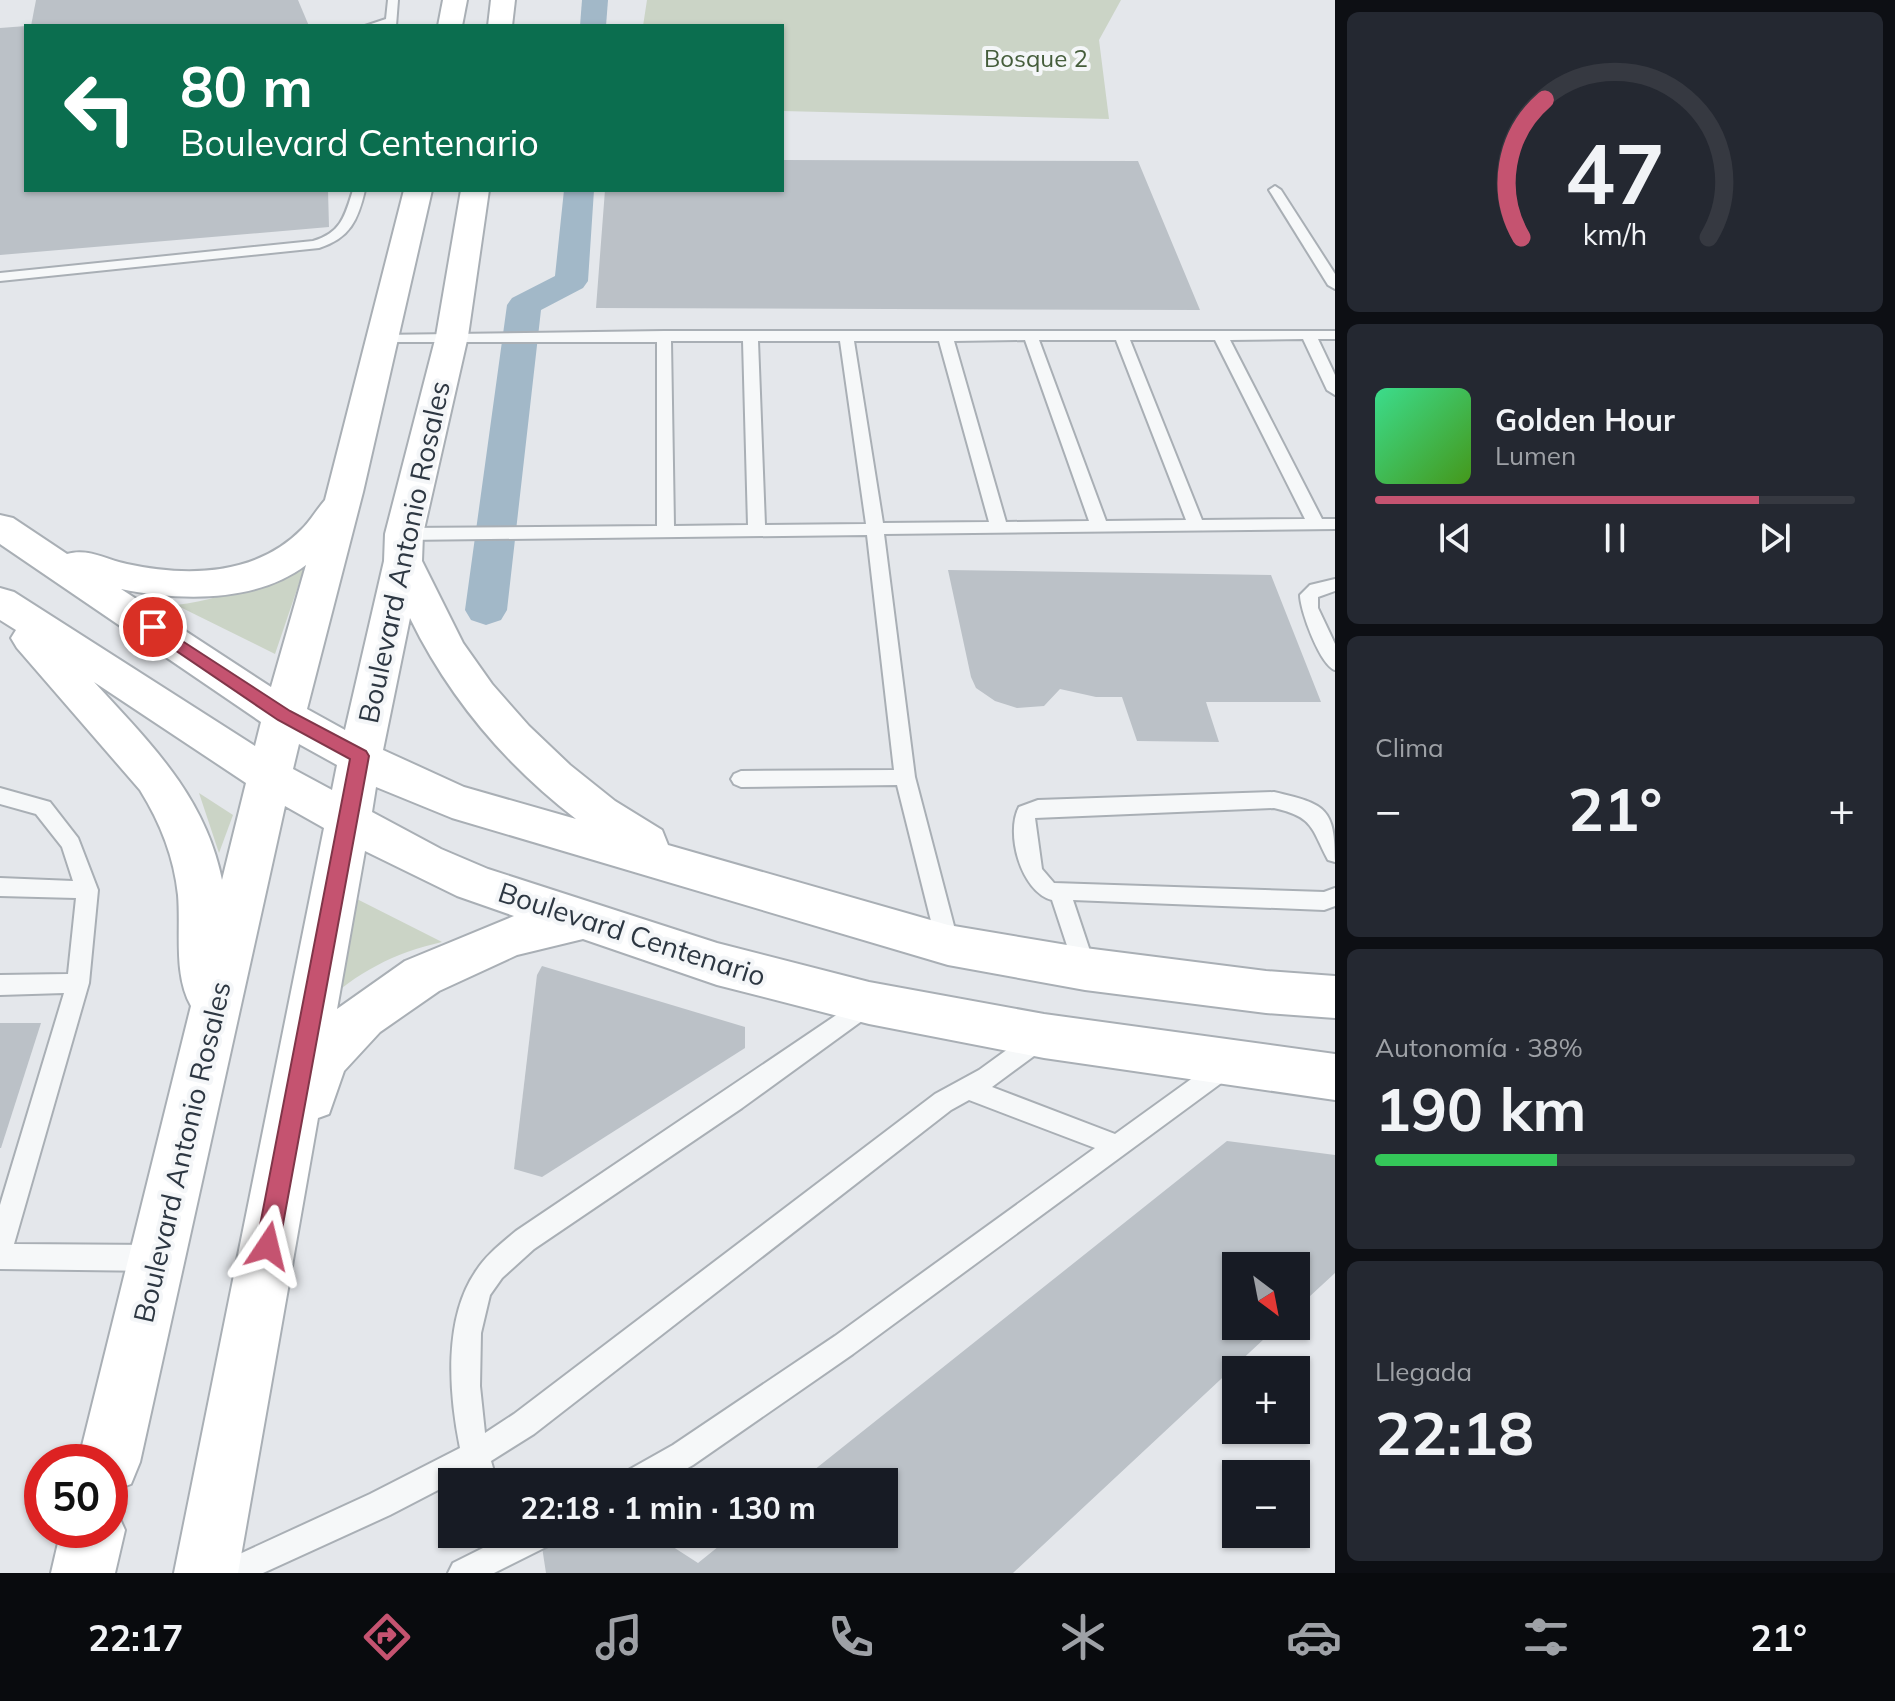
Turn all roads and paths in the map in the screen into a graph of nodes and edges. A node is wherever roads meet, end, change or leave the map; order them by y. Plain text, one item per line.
1 (393, 0) edge
2 (455, 0) edge
3 (503, 0) edge
4 (391, 23) edge
5 (450, 24) edge
6 (500, 24) edge
7 (1275, 190) dead end
8 (358, 192) edge
9 (418, 192) edge
10 (475, 192) edge
11 (0, 277) edge
12 (1335, 285) edge
13 (664, 335) junction
14 (750, 335) junction
15 (846, 335) junction
16 (945, 335) junction
17 (1030, 335) junction
18 (1121, 335) junction
19 (1220, 335) junction
20 (1308, 335) junction
21 (1335, 335) edge
22 (452, 336) junction
23 (382, 338) junction
24 (1335, 390) edge
25 (345, 492) junction
26 (1316, 524) junction
27 (1335, 524) edge
28 (1196, 525) junction
29 (0, 526) edge
30 (1099, 526) junction
31 (999, 527) junction
32 (875, 528) junction
33 (757, 530) junction
34 (666, 531) junction
35 (404, 547) junction
36 (1335, 585) edge
37 (0, 602) edge
38 (1335, 663) edge
39 (284, 716) junction
40 (360, 756) junction
41 (270, 777) junction
42 (905, 777) junction
43 (741, 779) dead end
44 (0, 796) edge
45 (348, 818) junction
46 (1335, 854) edge
47 (700, 874) junction
48 (0, 887) edge
49 (87, 890) junction
50 (1060, 893) junction
51 (1335, 897) edge
52 (581, 920) junction
53 (948, 945) junction
54 (1085, 969) junction
55 (78, 983) junction
56 (0, 985) edge
57 (1335, 997) edge
58 (869, 1003) junction
59 (214, 1017) junction
60 (1044, 1036) junction
61 (1231, 1063) junction
62 (1335, 1077) edge
63 (967, 1088) junction
64 (1118, 1146) junction
65 (268, 1246) junction
66 (0, 1247) edge
67 (0, 1256) edge
68 (157, 1258) junction
69 (113, 1444) edge
70 (479, 1468) edge
71 (481, 1468) edge
72 (660, 1468) edge
73 (438, 1485) edge
74 (89, 1548) edge
75 (497, 1548) edge
76 (83, 1573) edge
77 (206, 1573) edge
78 (230, 1573) edge
79 (463, 1573) edge

1 - 4 lane
2 - 5 main road
3 - 6 main road
7 - 12 lane
8 - 11 lane
9 - 23 main road, Boulevard Antonio Rosales
10 - 22 main road, Boulevard Antonio Rosales
13 - 14 lane
13 - 22 lane
13 - 34 lane
14 - 15 lane
14 - 33 lane
15 - 16 lane
15 - 32 lane
16 - 17 lane
16 - 31 lane
17 - 18 lane
17 - 30 lane
18 - 19 lane
18 - 28 lane
19 - 20 lane
19 - 26 lane
20 - 21 lane
20 - 24 lane
22 - 23 lane
22 - 35 main road, Boulevard Antonio Rosales
23 - 25 main road, Boulevard Antonio Rosales
25 - 29 main road
25 - 39 main road, Boulevard Antonio Rosales
26 - 27 lane
26 - 28 lane
28 - 30 lane
29 - 39 main road
30 - 31 lane
31 - 32 lane
32 - 33 lane
32 - 42 lane
33 - 34 lane
34 - 35 lane
35 - 40 main road, Boulevard Antonio Rosales
35 - 47 main road
36 - 38 lane
37 - 41 main road, Boulevard Centenario
37 - 59 main road
39 - 40 main road
39 - 41 main road, Boulevard Antonio Rosales
40 - 45 main road, Boulevard Antonio Rosales
40 - 47 main road
41 - 45 main road, Boulevard Centenario
41 - 59 main road, Boulevard Antonio Rosales
42 - 43 lane
42 - 53 lane
44 - 49 lane
45 - 52 main road, Boulevard Centenario
45 - 65 main road, Boulevard Antonio Rosales
46 - 50 lane
47 - 53 main road
48 - 49 lane
49 - 55 lane
50 - 51 lane
50 - 54 lane
52 - 58 main road, Boulevard Centenario
52 - 65 main road
53 - 54 main road
54 - 57 main road
55 - 56 lane
55 - 66 lane
58 - 60 main road, Boulevard Centenario
58 - 70 lane
59 - 68 main road, Boulevard Antonio Rosales
60 - 61 main road, Boulevard Centenario
60 - 63 lane
61 - 62 main road, Boulevard Centenario
61 - 64 lane
63 - 64 lane
63 - 71 lane
64 - 72 lane
65 - 77 main road, Boulevard Antonio Rosales
67 - 68 lane
68 - 69 main road, Boulevard Antonio Rosales
73 - 78 lane
74 - 76 main road
75 - 79 lane

